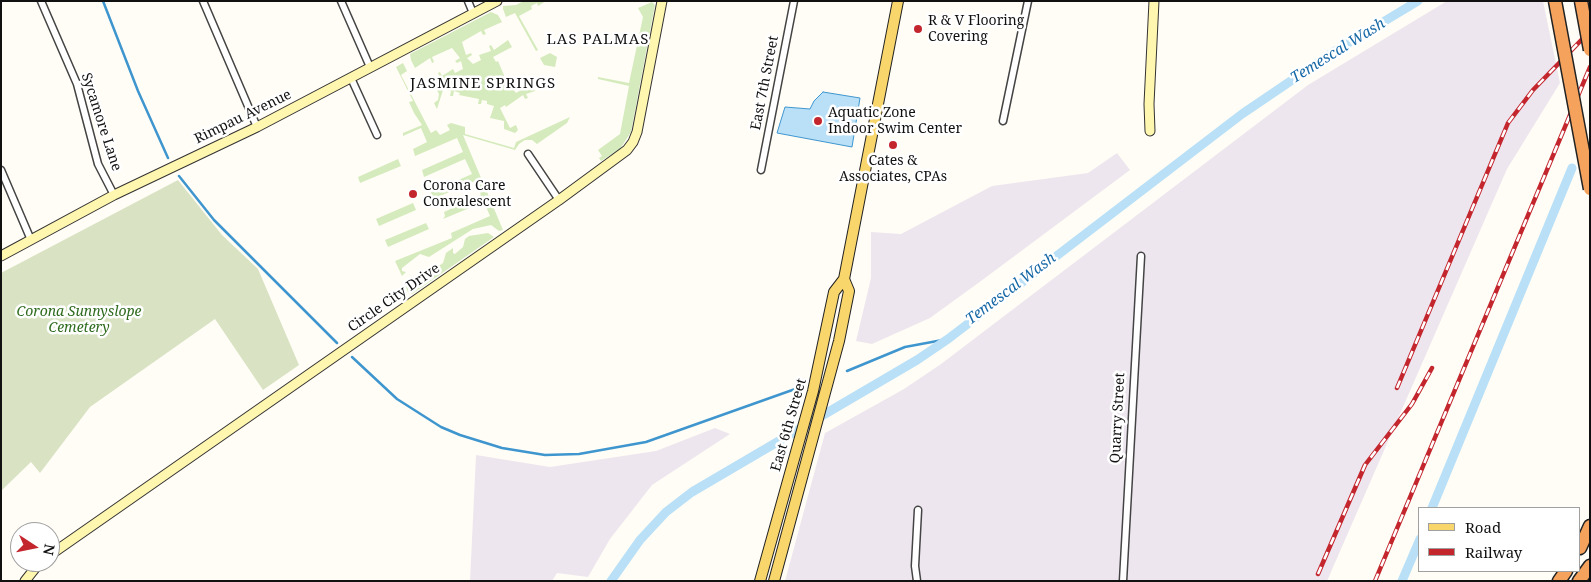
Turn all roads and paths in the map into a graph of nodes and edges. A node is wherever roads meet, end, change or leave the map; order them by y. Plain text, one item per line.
1 (41, 1) edge
2 (203, 1) edge
3 (341, 1) edge
4 (468, 1) edge
5 (497, 1) edge
6 (662, 1) edge
7 (794, 1) edge
8 (898, 1) edge
9 (1028, 1) edge
10 (1154, 1) edge
11 (1554, 1) edge
12 (1582, 1) edge
13 (473, 13) junction
14 (1590, 50) edge
15 (370, 67) junction
16 (351, 78) junction
17 (1003, 122) dead end
18 (256, 127) junction
19 (1150, 131) dead end
20 (377, 135) dead end
21 (528, 154) dead end
22 (1, 170) edge
23 (761, 170) dead end
24 (1590, 189) edge
25 (114, 195) junction
26 (559, 200) junction
27 (31, 240) junction
28 (1, 256) edge
29 (1140, 256) dead end
30 (844, 279) junction
31 (918, 510) dead end
32 (1590, 526) edge
33 (1581, 546) edge
34 (60, 548) edge
35 (1590, 566) edge
36 (1590, 578) edge
37 (760, 581) edge
38 (774, 581) edge
39 (917, 581) edge
40 (1123, 581) edge
41 (1579, 581) edge
42 (1587, 581) edge

1 - 25 street, Sycamore Lane
2 - 18 street
3 - 15 street
4 - 13 street
5 - 13 street, Rimpau Avenue
6 - 26 street, Circle City Drive
7 - 23 street, East 7th Street
8 - 30 main road, East 6th Street
9 - 17 street
10 - 19 street
11 - 24 highway, bridge
12 - 14 highway, bridge
13 - 15 street, Rimpau Avenue
15 - 16 street, Rimpau Avenue
16 - 18 street, Rimpau Avenue
16 - 20 street
18 - 25 street, Rimpau Avenue
21 - 26 street
22 - 27 street
25 - 27 street, Rimpau Avenue
26 - 34 street, Circle City Drive
27 - 28 street, Rimpau Avenue
29 - 40 street, Quarry Street
30 - 37 main road, East 6th Street
30 - 38 main road, East 6th Street
31 - 39 street
32 - 33 highway
35 - 41 highway
36 - 42 highway

